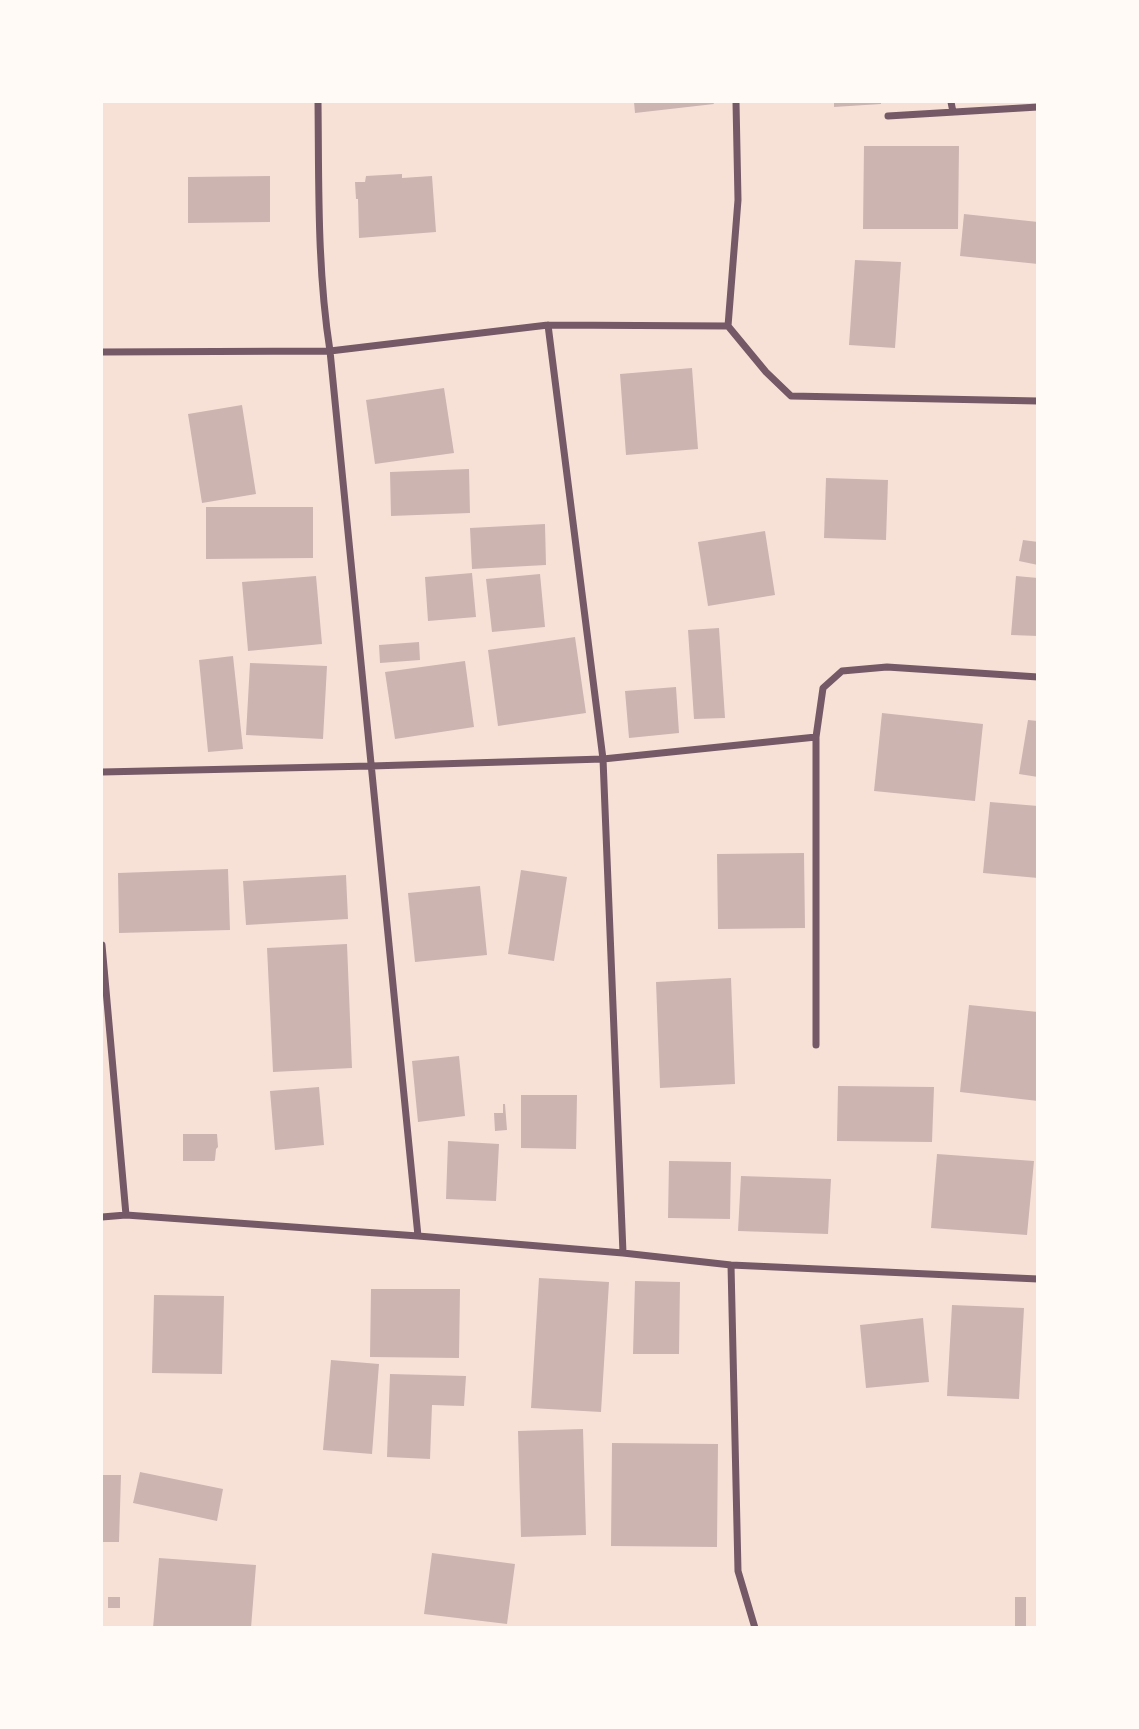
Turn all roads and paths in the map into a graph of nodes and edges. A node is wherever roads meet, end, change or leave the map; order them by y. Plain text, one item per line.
1 (318, 102) edge
2 (736, 102) edge
3 (951, 102) edge
4 (1038, 107) edge
5 (953, 113) junction
6 (888, 116) dead end
7 (548, 325) junction
8 (728, 326) junction
9 (330, 351) junction
10 (102, 352) edge
11 (1038, 401) edge
12 (1038, 677) edge
13 (816, 737) junction
14 (603, 759) junction
15 (371, 766) junction
16 (102, 772) edge
17 (102, 945) edge
18 (816, 1045) dead end
19 (126, 1215) junction
20 (102, 1217) edge
21 (418, 1236) junction
22 (623, 1253) junction
23 (730, 1265) junction
24 (1038, 1279) edge
25 (755, 1628) edge

1 - 9 street
2 - 8 street
3 - 5 street
4 - 5 street
5 - 6 street
7 - 8 street
7 - 9 street
7 - 14 street
8 - 11 street
9 - 10 street
9 - 15 street
12 - 13 street
13 - 14 street
13 - 18 street
14 - 15 street
14 - 22 street
15 - 16 street
15 - 21 street
17 - 19 street
19 - 20 street
19 - 21 street
21 - 22 street
22 - 23 street
23 - 24 street
23 - 25 street

